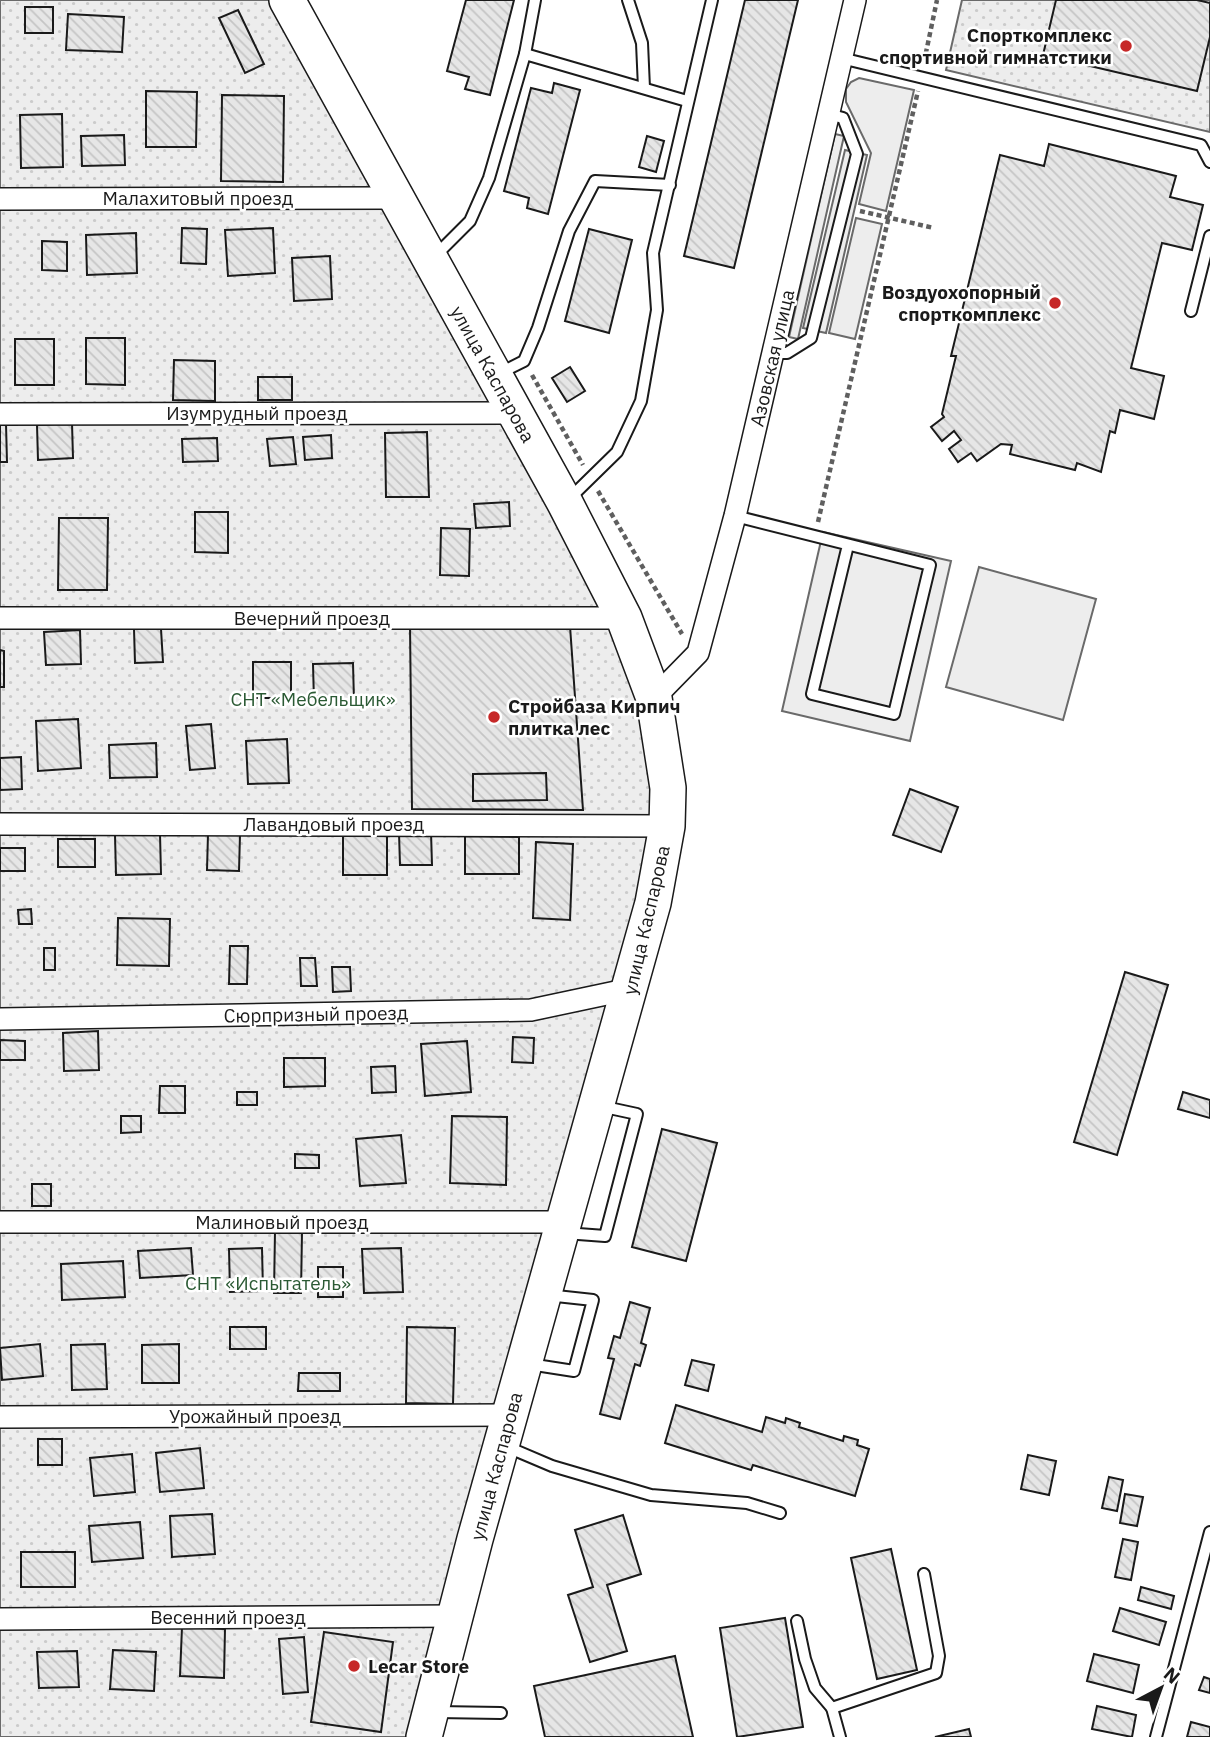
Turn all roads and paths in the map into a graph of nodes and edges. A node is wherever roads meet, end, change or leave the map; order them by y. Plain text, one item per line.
1 (287, 0) edge
2 (535, 0) edge
3 (628, 0) edge
4 (712, 0) edge
5 (855, 0) edge
6 (936, 0) edge
7 (525, 54) junction
8 (841, 58) junction
9 (921, 78) junction
10 (644, 88) junction
11 (687, 101) junction
12 (828, 114) junction
13 (1210, 162) edge
14 (670, 185) junction
15 (397, 198) junction
16 (0, 199) edge
17 (844, 207) junction
18 (889, 218) junction
19 (934, 228) dead end
20 (1210, 236) edge
21 (430, 261) junction
22 (1191, 311) dead end
23 (773, 354) junction
24 (510, 368) junction
25 (513, 413) junction
26 (0, 414) edge
27 (591, 478) junction
28 (565, 503) junction
29 (735, 516) junction
30 (814, 536) junction
31 (848, 545) junction
32 (0, 618) edge
33 (624, 618) junction
34 (698, 653) junction
35 (654, 698) junction
36 (0, 824) edge
37 (667, 826) junction
38 (630, 989) junction
39 (0, 1019) edge
40 (0, 1222) edge
41 (563, 1227) junction
42 (544, 1294) junction
43 (524, 1363) junction
44 (0, 1417) edge
45 (506, 1430) junction
46 (780, 1513) dead end
47 (1210, 1532) edge
48 (924, 1574) dead end
49 (457, 1616) junction
50 (0, 1619) edge
51 (797, 1621) dead end
52 (832, 1708) junction
53 (501, 1713) dead end
54 (427, 1725) edge
55 (840, 1737) edge
56 (1156, 1737) edge

1 - 15 main road, улица Каспарова
2 - 7 lane
3 - 10 lane
4 - 11 lane
5 - 8 street, Азовская улица
6 - 9 path
7 - 10 lane
7 - 21 lane
8 - 9 lane
8 - 12 street, Азовская улица
9 - 13 lane
9 - 18 path
10 - 11 lane
11 - 14 lane
12 - 17 lane
12 - 23 street, Азовская улица
14 - 24 lane
14 - 27 lane
15 - 16 street, Малахитовый проезд
15 - 21 main road, улица Каспарова
17 - 18 path
17 - 23 lane
18 - 19 path
18 - 30 path
20 - 22 lane
21 - 24 main road, улица Каспарова
23 - 29 street, Азовская улица
24 - 25 main road, улица Каспарова
24 - 27 path
25 - 26 street, Изумрудный проезд
25 - 28 main road, улица Каспарова
27 - 28 lane
27 - 34 path
28 - 33 main road, улица Каспарова
29 - 30 lane
29 - 34 street, Азовская улица
30 - 31 lane
31 - 31 lane
32 - 33 street, Вечерний проезд
33 - 35 main road, улица Каспарова
34 - 35 street, Азовская улица
35 - 37 main road, улица Каспарова
36 - 37 street, Лавандовый проезд
37 - 38 main road, улица Каспарова
38 - 39 street, Сюрпризный проезд
38 - 41 main road, улица Каспарова
40 - 41 street, Малиновый проезд
41 - 42 main road, улица Каспарова
42 - 43 main road, улица Каспарова
42 - 43 lane
43 - 45 main road, улица Каспарова
44 - 45 street, Урожайный проезд
45 - 46 lane
45 - 49 main road, улица Каспарова
47 - 56 lane
48 - 52 lane
49 - 50 street, Весенний проезд
49 - 54 main road, улица Каспарова
51 - 52 lane
52 - 55 lane
53 - 54 lane

